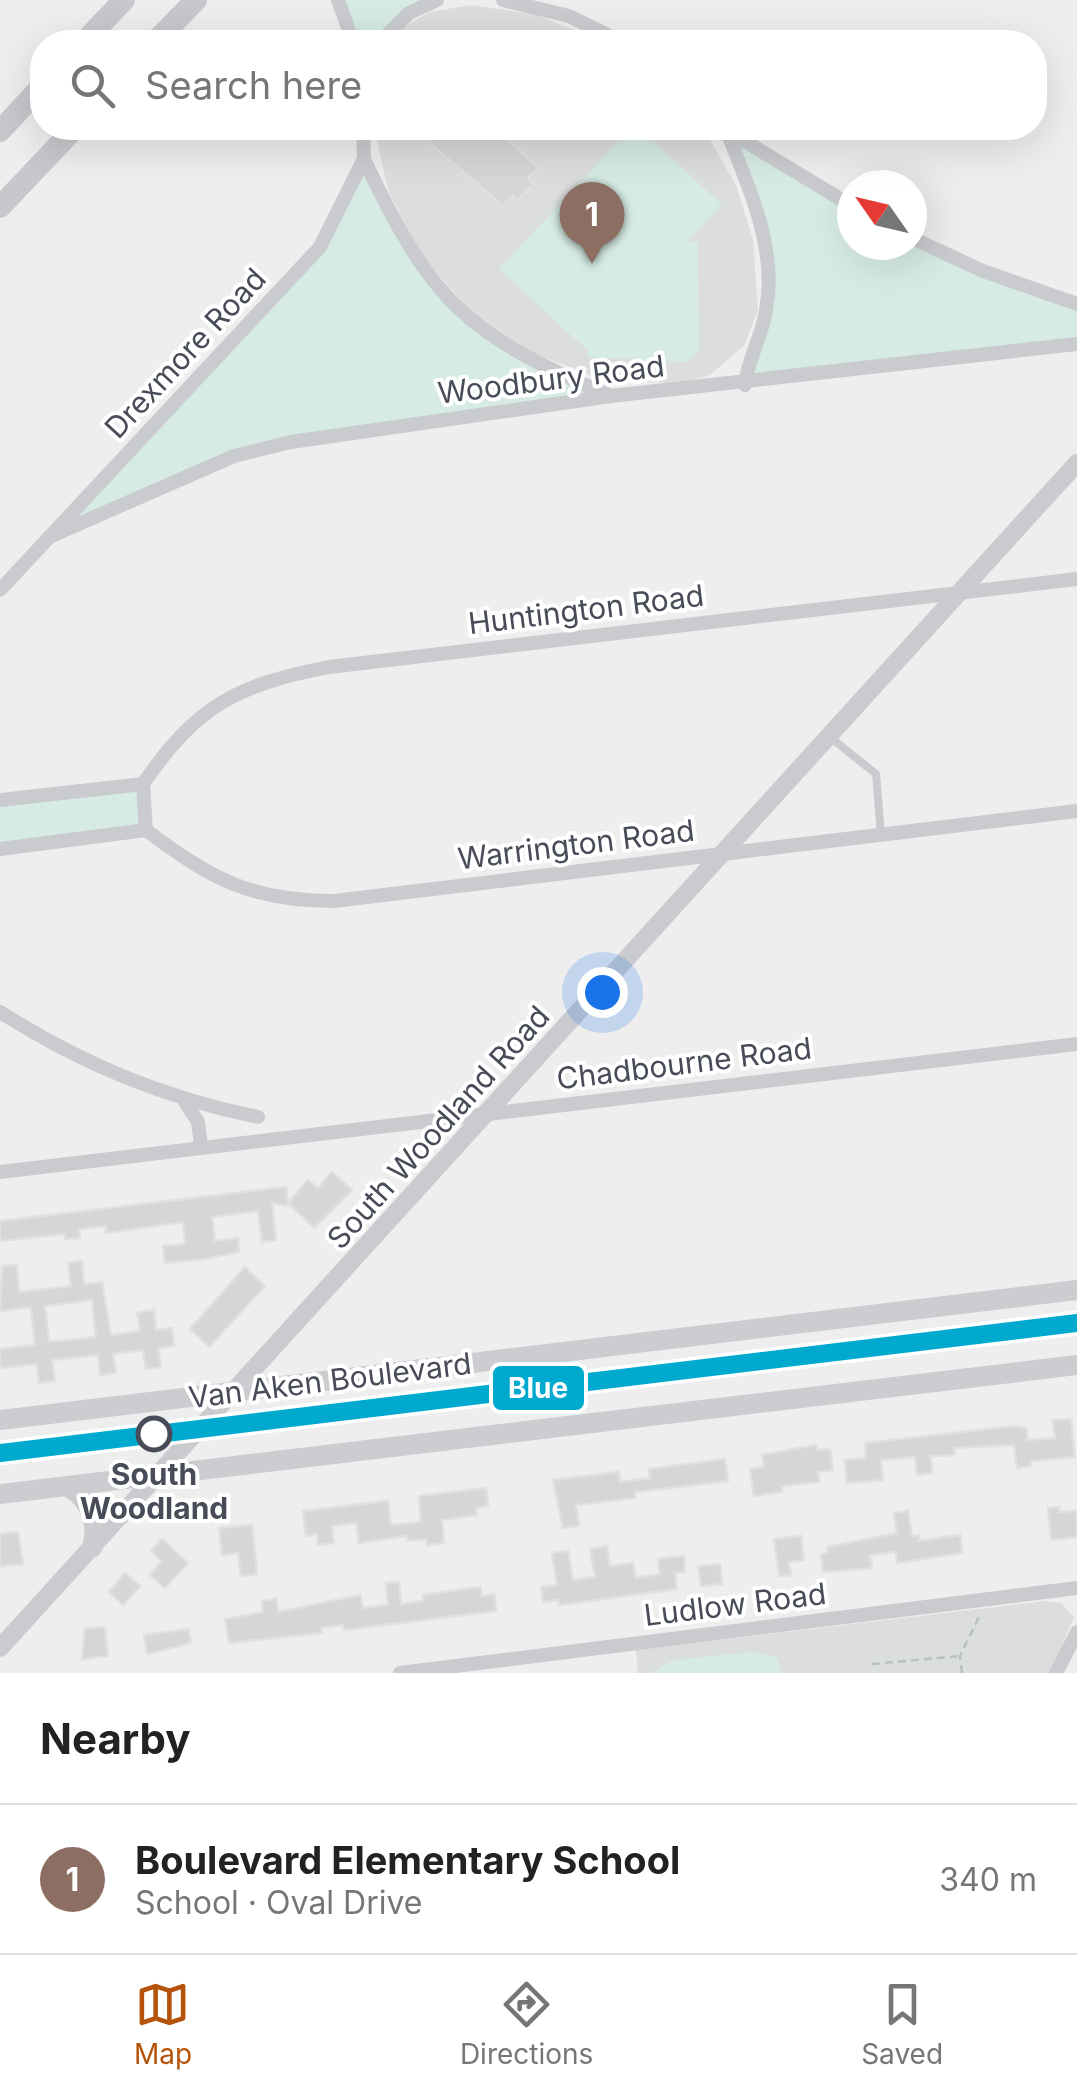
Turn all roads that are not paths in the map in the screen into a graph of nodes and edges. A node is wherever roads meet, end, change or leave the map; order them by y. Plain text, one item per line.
1 (124, 0) edge
2 (196, 0) edge
3 (338, 0) edge
4 (437, 0) edge
5 (503, 0) edge
6 (95, 30) edge
7 (167, 30) edge
8 (349, 30) edge
9 (392, 30) edge
10 (598, 30) edge
11 (30, 97) edge
12 (3, 123) edge
13 (64, 140) edge
14 (363, 140) edge
15 (729, 140) edge
16 (743, 140) edge
17 (364, 159) junction
18 (837, 197) edge
19 (0, 207) edge
20 (927, 245) edge
21 (1077, 304) edge
22 (1077, 344) edge
23 (745, 384) junction
24 (611, 396) junction
25 (1077, 463) edge
26 (49, 538) junction
27 (1077, 579) edge
28 (0, 590) edge
29 (960, 593) junction
30 (829, 736) junction
31 (143, 784) junction
32 (0, 800) edge
33 (1077, 811) edge
34 (146, 830) junction
35 (881, 835) junction
36 (0, 849) edge
37 (721, 854) junction
38 (0, 1012) edge
39 (1077, 1044) edge
40 (185, 1102) junction
41 (486, 1114) junction
42 (258, 1117) dead end
43 (201, 1146) junction
44 (0, 1172) edge
45 (1077, 1290) edge
46 (1077, 1365) edge
47 (232, 1393) junction
48 (0, 1420) edge
49 (158, 1475) junction
50 (67, 1486) junction
51 (0, 1494) edge
52 (92, 1548) junction
53 (1077, 1588) edge
54 (1077, 1632) edge
55 (0, 1648) edge
56 (400, 1673) edge
57 (1056, 1673) edge

1 - 6 main road
2 - 7 main road
3 - 8 street
4 - 9 street
5 - 10 street
11 - 12 main road
13 - 19 main road
14 - 17 street, Drexmore Road
15 - 23 street
16 - 18 street
17 - 24 street
17 - 26 street, Drexmore Road
20 - 21 street
22 - 23 street, Woodbury Road
23 - 24 street, Woodbury Road
24 - 26 street, Woodbury Road
25 - 29 street, South Woodland Road
26 - 28 street, Drexmore Road
27 - 29 street, Huntington Road
29 - 30 street, South Woodland Road
29 - 31 street, Huntington Road
30 - 35 lane
30 - 37 street, South Woodland Road
31 - 32 street
31 - 34 street
33 - 35 street, Warrington Road
34 - 36 street
34 - 37 street, Warrington Road
35 - 37 street, Warrington Road
37 - 41 street, South Woodland Road
38 - 40 street
39 - 41 street, Chadbourne Road
40 - 42 street
40 - 43 street
41 - 43 street, Chadbourne Road
41 - 47 street, South Woodland Road
43 - 44 street, Chadbourne Road
45 - 47 main road, Van Aken Boulevard
46 - 49 main road
47 - 48 main road, Van Aken Boulevard
47 - 49 street, South Woodland Road
49 - 50 main road
49 - 52 street, South Woodland Road
50 - 51 main road
50 - 52 main road
52 - 55 street, South Woodland Road
53 - 56 street, Ludlow Road
54 - 57 street

